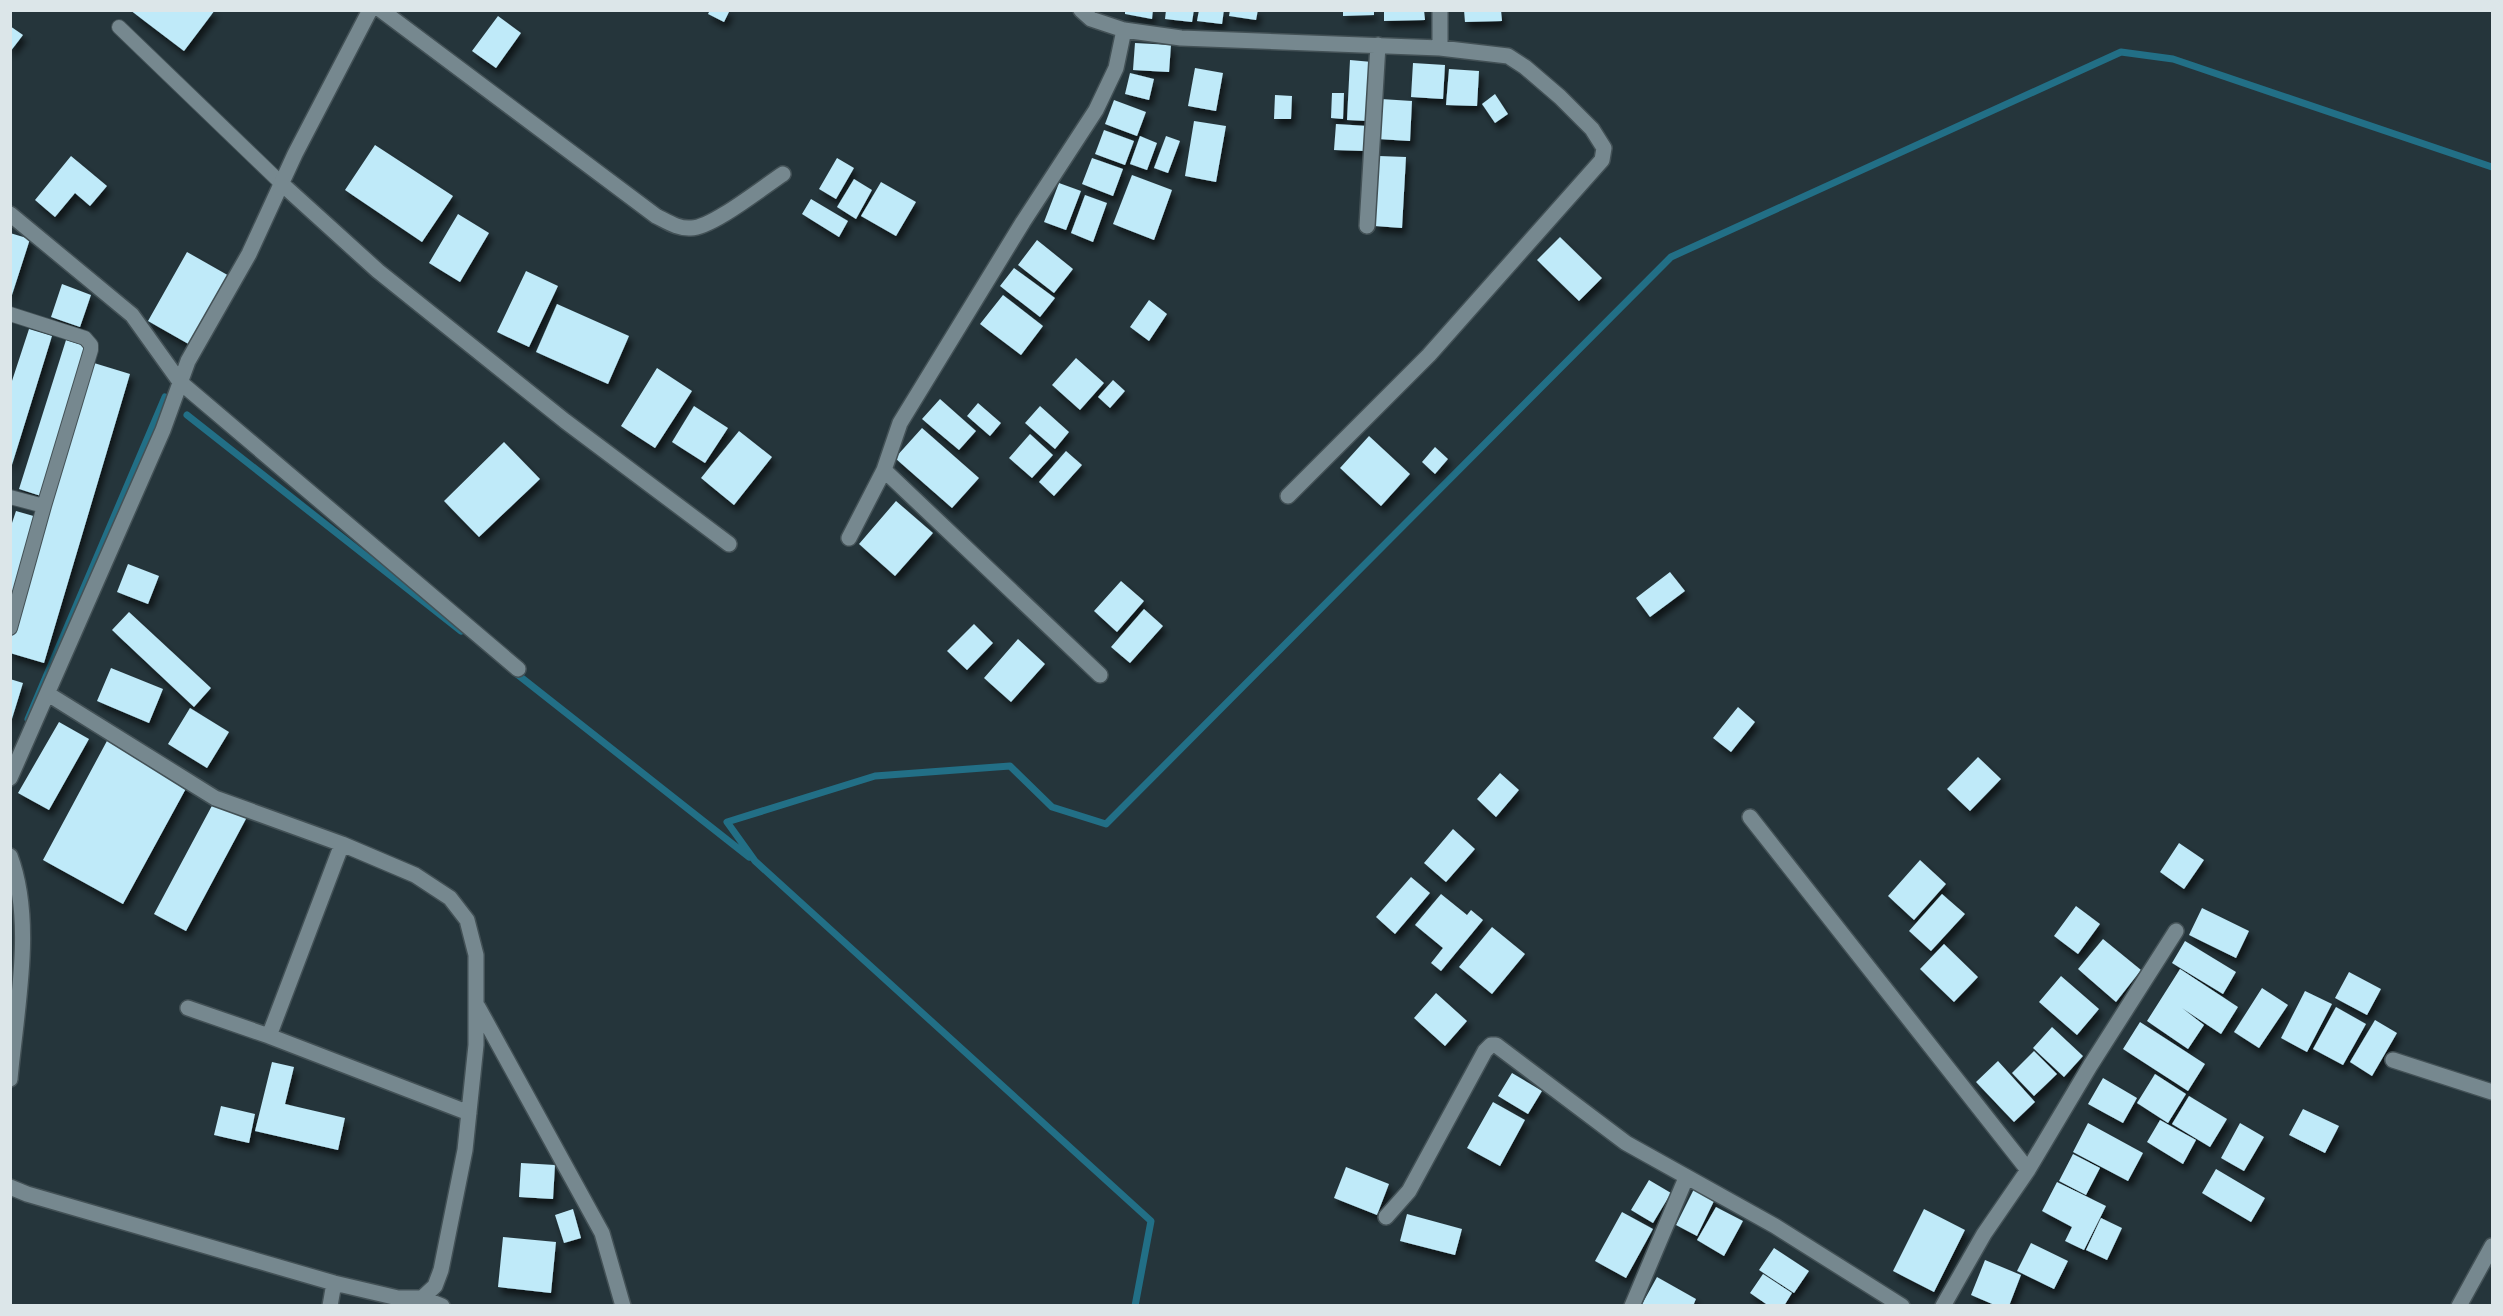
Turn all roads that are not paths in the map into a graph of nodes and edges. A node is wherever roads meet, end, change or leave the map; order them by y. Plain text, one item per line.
1 (370, 10) edge
2 (381, 10) edge
3 (1081, 10) edge
4 (1440, 10) edge
5 (119, 27) dead end
6 (1124, 30) junction
7 (1378, 45) junction
8 (1440, 48) junction
9 (783, 174) dead end
10 (282, 184) junction
11 (10, 214) edge
12 (1367, 226) dead end
13 (10, 314) edge
14 (180, 382) junction
15 (884, 470) junction
16 (1288, 496) dead end
17 (10, 497) edge
18 (44, 506) junction
19 (849, 538) dead end
20 (729, 544) dead end
21 (10, 628) edge
22 (518, 669) dead end
23 (1100, 675) dead end
24 (48, 694) junction
25 (10, 778) edge
26 (1750, 817) dead end
27 (342, 844) junction
28 (10, 856) edge
29 (2176, 931) dead end
30 (476, 1004) junction
31 (188, 1008) dead end
32 (269, 1036) junction
33 (2393, 1060) dead end
34 (10, 1079) edge
35 (2493, 1092) edge
36 (469, 1113) junction
37 (2028, 1170) junction
38 (1686, 1178) junction
39 (10, 1187) edge
40 (1386, 1217) dead end
41 (2493, 1246) edge
42 (334, 1283) junction
43 (422, 1298) junction
44 (330, 1305) edge
45 (442, 1305) edge
46 (623, 1305) edge
47 (1632, 1305) edge
48 (1902, 1305) edge
49 (1942, 1305) edge
50 (2459, 1305) edge

1 - 10 street
2 - 9 street
3 - 6 street
4 - 8 street
5 - 10 lane
6 - 7 street
6 - 15 street
7 - 8 street
7 - 12 street
8 - 16 street
10 - 14 street
10 - 20 street
11 - 14 street
13 - 18 lane
14 - 22 street
14 - 24 street
15 - 19 street
15 - 23 street
17 - 18 lane
18 - 21 lane
24 - 25 street
24 - 27 street
26 - 37 street
27 - 30 street
27 - 32 street
28 - 34 street
29 - 37 street
30 - 36 street
30 - 46 street
31 - 32 street
32 - 36 street
33 - 35 street
36 - 43 street
37 - 49 street
38 - 40 street
38 - 47 street
38 - 48 street
39 - 42 street
41 - 50 street
42 - 43 street
42 - 44 street
43 - 45 street

